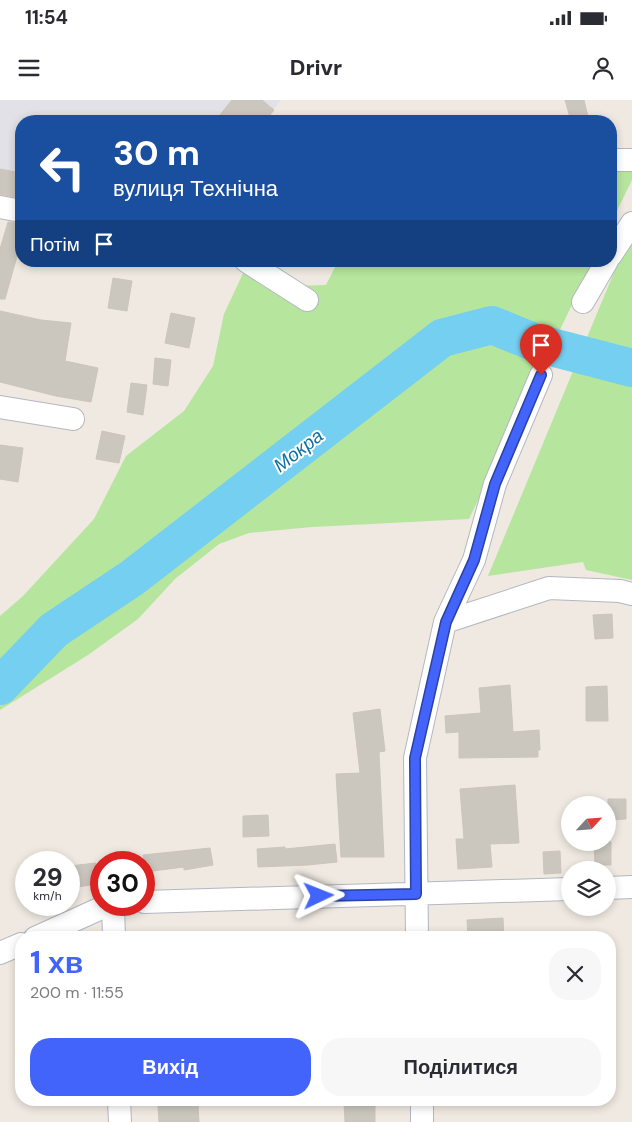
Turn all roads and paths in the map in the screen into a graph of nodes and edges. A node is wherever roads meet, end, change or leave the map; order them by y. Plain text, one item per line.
1 (617, 160) edge
2 (632, 160) edge
3 (0, 207) edge
4 (15, 210) edge
5 (632, 223) edge
6 (617, 246) edge
7 (255, 267) edge
8 (604, 267) edge
9 (307, 300) dead end
10 (583, 302) dead end
11 (541, 375) dead end
12 (0, 407) edge
13 (73, 419) dead end
14 (632, 594) edge
15 (446, 622) junction
16 (616, 888) edge
17 (632, 888) edge
18 (561, 889) edge
19 (416, 894) junction
20 (155, 902) edge
21 (90, 913) edge
22 (113, 916) edge
23 (50, 931) edge
24 (114, 931) edge
25 (417, 931) edge
26 (15, 947) edge
27 (0, 953) edge
28 (119, 1106) edge
29 (422, 1106) edge
30 (120, 1122) edge
31 (422, 1122) edge

1 - 2 street
3 - 4 street
5 - 6 street
7 - 9 street
8 - 10 street
11 - 15 street
12 - 13 street
14 - 15 street
15 - 19 street
16 - 17 street
18 - 19 street
19 - 20 street
19 - 25 street
21 - 23 street
22 - 24 street
26 - 27 street
28 - 30 street
29 - 31 street

